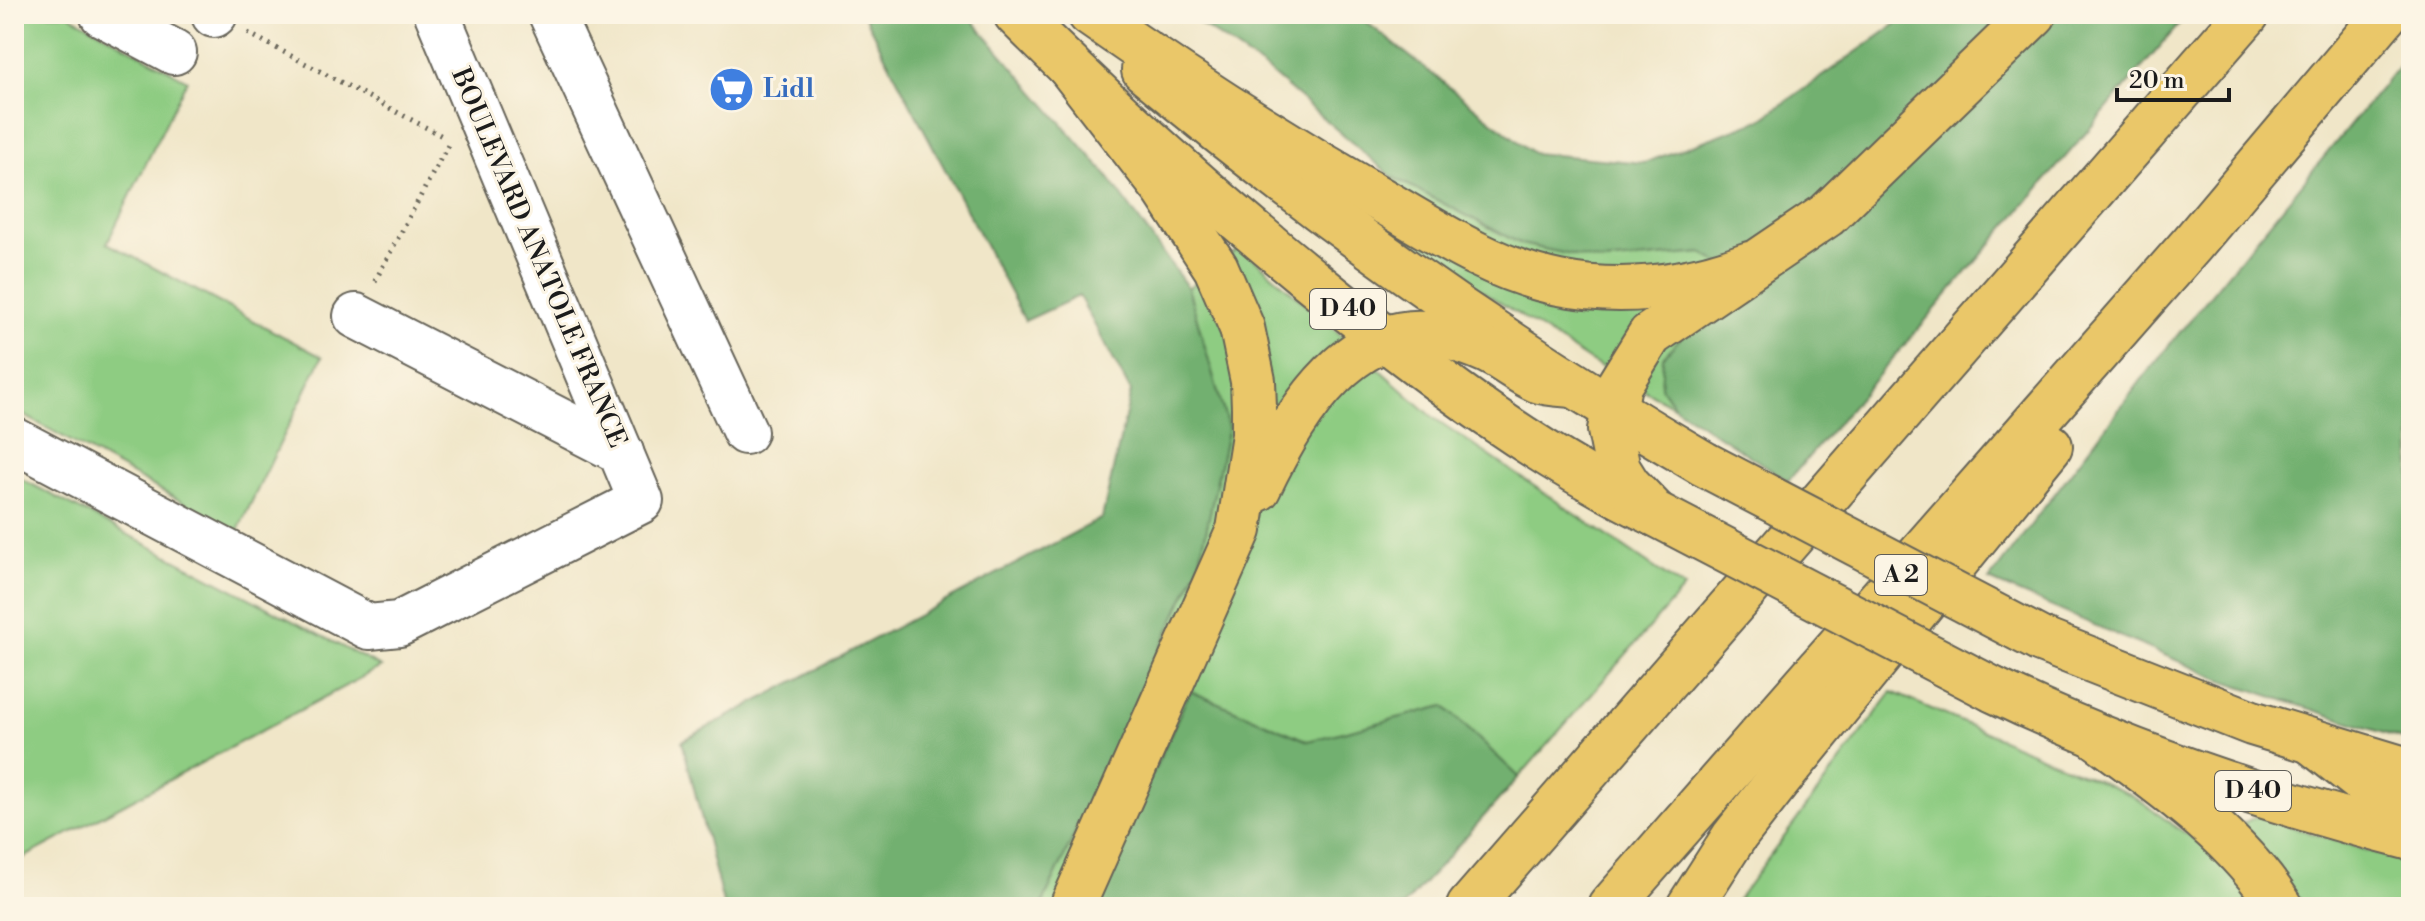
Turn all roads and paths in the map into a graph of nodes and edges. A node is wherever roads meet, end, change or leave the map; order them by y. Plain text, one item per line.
1 (102, 14) edge
2 (437, 14) edge
3 (551, 14) edge
4 (1016, 14) edge
5 (1080, 14) edge
6 (1090, 14) edge
7 (2034, 14) edge
8 (2247, 14) edge
9 (2386, 14) edge
10 (223, 17) edge
11 (174, 52) dead end
12 (1068, 65) junction
13 (2192, 244) junction
14 (1750, 264) junction
15 (356, 316) joint
16 (1386, 340) junction
17 (1574, 385) junction
18 (1612, 409) junction
19 (745, 432) dead end
20 (14, 440) edge
21 (621, 452) junction
22 (1656, 514) junction
23 (1239, 530) junction
24 (2097, 737) junction
25 (2312, 742) junction
26 (2411, 771) edge
27 (2411, 838) edge
28 (1072, 907) edge
29 (1469, 907) edge
30 (1610, 907) edge
31 (1689, 907) edge
32 (2281, 907) edge

1 - 11 street
2 - 21 street, BOULEVARD ANATOLE FRANCE
3 - 19 street
4 - 12 main road, D 40
5 - 17 main road, D 40
6 - 14 main road
7 - 14 main road
8 - 29 main road
9 - 13 main road, A 2
10 - 15 path
12 - 16 main road, D 40
12 - 23 main road
13 - 30 main road, A 2
13 - 31 main road
14 - 18 main road
15 - 21 street
16 - 17 main road
16 - 22 main road, D 40
16 - 23 main road
17 - 18 main road, D 40
18 - 22 main road
18 - 25 main road, D 40, bridge
20 - 21 street, BOULEVARD ANATOLE FRANCE
22 - 24 main road, D 40, bridge
23 - 28 main road
24 - 27 main road, D 40
24 - 32 main road
25 - 26 main road, D 40
25 - 27 main road

